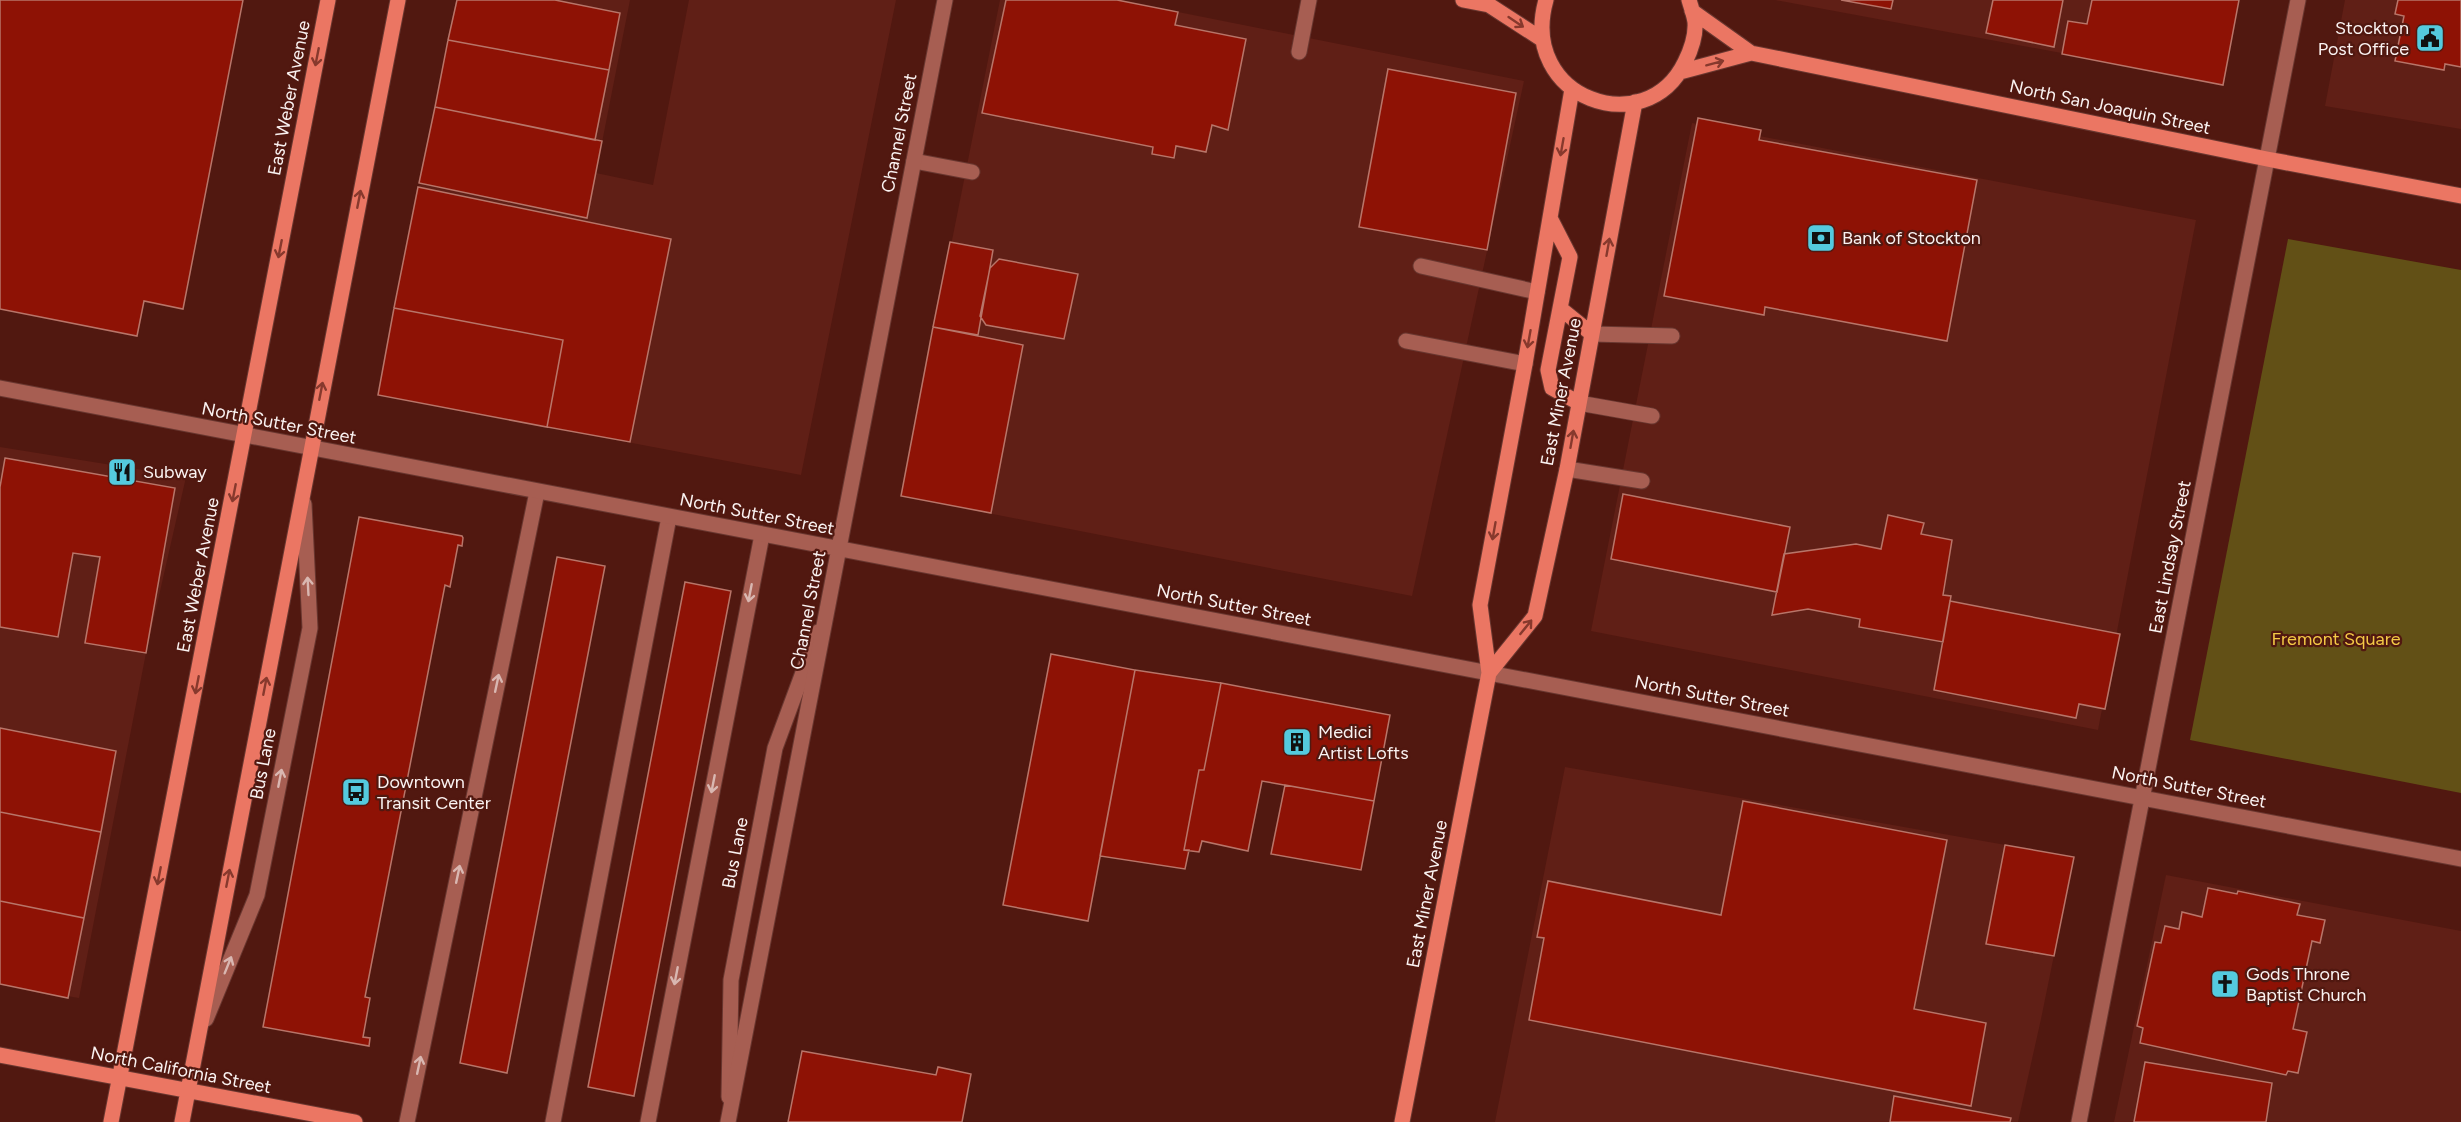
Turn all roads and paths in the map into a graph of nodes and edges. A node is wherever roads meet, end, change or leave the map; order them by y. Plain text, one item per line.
1 (328, 0) edge
2 (398, 0) edge
3 (945, 0) edge
4 (1309, 0) edge
5 (1463, 0) edge
6 (1505, 0) edge
7 (1546, 0) edge
8 (2298, 0) edge
9 (1489, 5) junction
10 (1690, 5) edge
11 (1543, 40) junction
12 (1299, 52) dead end
13 (1751, 53) junction
14 (1680, 72) junction
15 (1572, 89) junction
16 (1635, 102) junction
17 (2267, 159) junction
18 (914, 161) junction
19 (972, 172) dead end
20 (2461, 196) edge
21 (1550, 218) junction
22 (1421, 266) dead end
23 (1537, 292) junction
24 (1561, 309) junction
25 (1592, 334) junction
26 (1672, 336) dead end
27 (1406, 341) dead end
28 (1525, 364) junction
29 (0, 388) edge
30 (1579, 403) junction
31 (1653, 416) dead end
32 (245, 436) junction
33 (310, 448) junction
34 (1567, 469) junction
35 (1642, 481) dead end
36 (303, 486) junction
37 (537, 492) junction
38 (669, 517) junction
39 (762, 535) junction
40 (839, 550) junction
41 (830, 602) junction
42 (1489, 673) junction
43 (2142, 798) junction
44 (2461, 859) edge
45 (198, 1038) junction
46 (0, 1055) edge
47 (120, 1078) junction
48 (188, 1091) junction
49 (111, 1122) edge
50 (182, 1122) edge
51 (355, 1122) edge
52 (407, 1122) edge
53 (553, 1122) edge
54 (648, 1122) edge
55 (728, 1122) edge
56 (1402, 1122) edge
57 (2079, 1122) edge

1 -> 32 street, East Weber Avenue
33 -> 2 street
3 - 18 street, Channel Street
4 - 12 street
5 - 9 street
6 - 9 street
7 - 11 street
8 - 17 street, East Lindsay Street
9 -> 11 street
10 - 13 street, North San Joaquin Street
10 - 14 street
11 - 15 street
14 -> 13 street, North San Joaquin Street
13 - 17 street, North San Joaquin Street
14 - 16 street
15 - 16 street
15 -> 21 street, East Miner Avenue
25 -> 16 street, East Miner Avenue
17 - 20 street, North San Joaquin Street
17 - 43 street, East Lindsay Street
18 - 19 street
18 - 40 street, Channel Street
21 - 23 street, East Miner Avenue
21 - 24 street
22 - 23 street
23 -> 28 street, East Miner Avenue
24 - 25 street
24 - 30 street
25 - 26 street
25 - 30 street, East Miner Avenue
27 - 28 street
28 -> 42 street, East Miner Avenue
29 - 32 street, North Sutter Street
30 - 31 street
34 -> 30 street, East Miner Avenue
32 - 33 street, North Sutter Street
32 -> 47 street, East Weber Avenue
33 - 36 street
33 - 37 street, North Sutter Street
34 - 35 street
42 -> 34 street, East Miner Avenue
45 -> 36 street
45 -> 36 street, Bus Lane
37 - 38 street, North Sutter Street
52 -> 37 street
38 - 39 street, North Sutter Street
38 - 53 street
39 - 40 street, North Sutter Street
39 -> 54 street
40 - 41 street, Channel Street
40 - 42 street, North Sutter Street
41 - 55 street, Channel Street
41 - 55 street, Bus Lane
42 - 43 street, North Sutter Street
42 - 56 street, East Miner Avenue
43 - 44 street, North Sutter Street
43 - 57 street, East Lindsay Street
45 - 48 street
46 - 47 street, North California Street
47 - 48 street, North California Street
47 - 49 street, East Weber Avenue
48 - 50 street
48 - 51 street, North California Street

